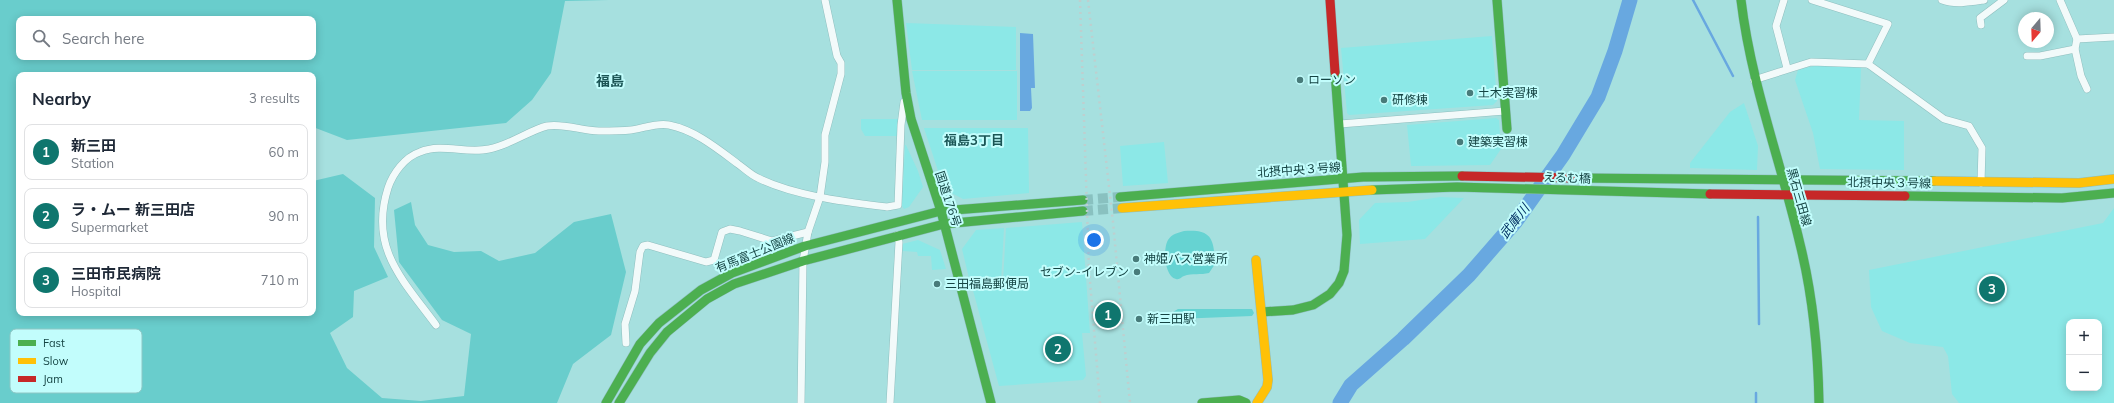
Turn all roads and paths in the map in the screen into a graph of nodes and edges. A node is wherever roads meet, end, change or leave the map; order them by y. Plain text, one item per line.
1 (825, 0) edge
2 (897, 0) edge
3 (1330, 0) edge
4 (1497, 0) edge
5 (1741, 0) edge
6 (1784, 0) edge
7 (1812, 0) edge
8 (1942, 0) edge
9 (1984, 0) edge
10 (2004, 0) edge
11 (2060, 0) edge
12 (1981, 25) dead end
13 (2114, 37) edge
14 (2077, 39) junction
15 (2075, 50) junction
16 (2026, 56) dead end
17 (1868, 64) junction
18 (1787, 68) junction
19 (1754, 80) junction
20 (2087, 89) dead end
21 (906, 93) junction
22 (1505, 111) junction
23 (1340, 124) junction
24 (1507, 129) dead end
25 (1480, 177) joint
26 (1343, 179) junction
27 (1782, 179) junction
28 (2114, 179) edge
29 (1665, 180) joint
30 (1981, 183) junction
31 (1471, 187) joint
32 (1344, 191) junction
33 (1663, 193) joint
34 (2114, 193) edge
35 (1787, 195) junction
36 (820, 197) junction
37 (1120, 197) tunnel mouth
38 (1084, 200) tunnel mouth
39 (1122, 208) tunnel mouth
40 (1083, 211) tunnel mouth
41 (941, 212) junction
42 (944, 224) junction
43 (808, 232) junction
44 (897, 235) junction
45 (805, 246) junction
46 (802, 260) junction
47 (1256, 260) dead end
48 (1262, 312) junction
49 (436, 325) dead end
50 (626, 343) dead end
51 (606, 403) edge
52 (619, 403) edge
53 (801, 403) edge
54 (890, 403) edge
55 (991, 403) edge
56 (1202, 403) edge
57 (1246, 403) edge
58 (1257, 403) edge
59 (1819, 403) edge

1 - 36 street
2 - 21 main road, 国道176号
3 - 23 main road
4 - 22 main road
5 - 19 main road, 黒石三田線
6 - 18 street
7 - 17 street
8 - 9 street
10 - 12 street
11 - 14 street
13 - 14 street
14 - 15 street
15 - 16 street
15 - 20 street
17 - 18 street
17 - 30 street
18 - 19 street
19 - 27 main road, 黒石三田線
21 - 36 street
21 - 41 main road, 国道176号
22 - 23 street
22 - 24 main road
23 - 26 main road
25 - 26 main road, 北摂中央３号線
25 - 29 main road, えるむ橋
26 - 32 main road
26 - 37 main road, 北摂中央３号線
27 - 29 main road, 北摂中央３号線
27 - 30 main road, 北摂中央３号線
27 - 35 main road, 黒石三田線
28 - 30 main road, 北摂中央３号線
31 - 32 main road, 北摂中央３号線
31 - 33 main road, えるむ橋
32 - 39 main road, 北摂中央３号線
32 - 48 main road
33 - 35 main road, 北摂中央３号線
34 - 35 main road, 北摂中央３号線
35 - 59 main road, 黒石三田線
36 - 43 street
36 - 49 street
38 - 41 main road
40 - 42 main road
41 - 42 main road, 国道176号
41 - 45 main road, 有馬富士公園線
42 - 44 main road, 有馬富士公園線
42 - 55 main road, 国道176号
43 - 45 street
43 - 50 street
44 - 46 main road, 有馬富士公園線
44 - 54 street
45 - 46 street
45 - 51 main road, 有馬富士公園線
46 - 52 main road, 有馬富士公園線
46 - 53 street
47 - 48 main road
48 - 58 main road
56 - 57 main road

